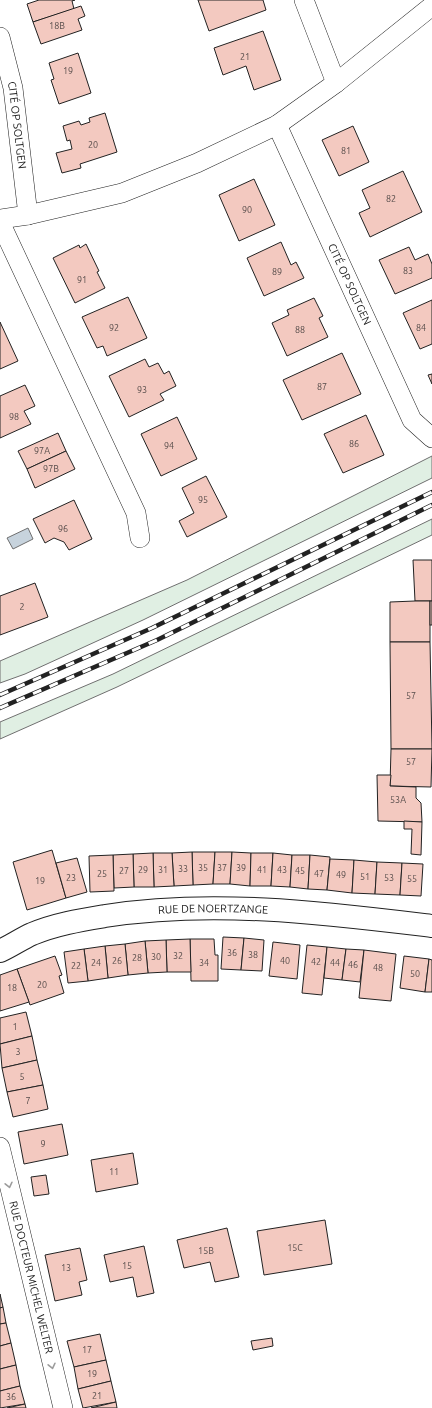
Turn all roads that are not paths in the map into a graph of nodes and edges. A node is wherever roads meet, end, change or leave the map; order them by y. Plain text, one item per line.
1 (304, 0) edge
2 (432, 6) edge
3 (0, 37) edge
4 (336, 83) junction
5 (277, 125) junction
6 (28, 215) junction
7 (0, 220) edge
8 (432, 438) edge
9 (140, 538) dead end
10 (432, 926) edge
11 (0, 951) edge
12 (0, 1147) edge
13 (63, 1408) edge

1 - 4 street
2 - 4 street
3 - 6 street, CITÉ OP SOLTGEN
4 - 5 street
5 - 6 street
5 - 8 street, CITÉ OP SOLTGEN
6 - 7 street
7 - 9 street
10 - 11 main road, RUE DE NOERTZANGE
12 -> 13 street, RUE DOCTEUR MICHEL WELTER

